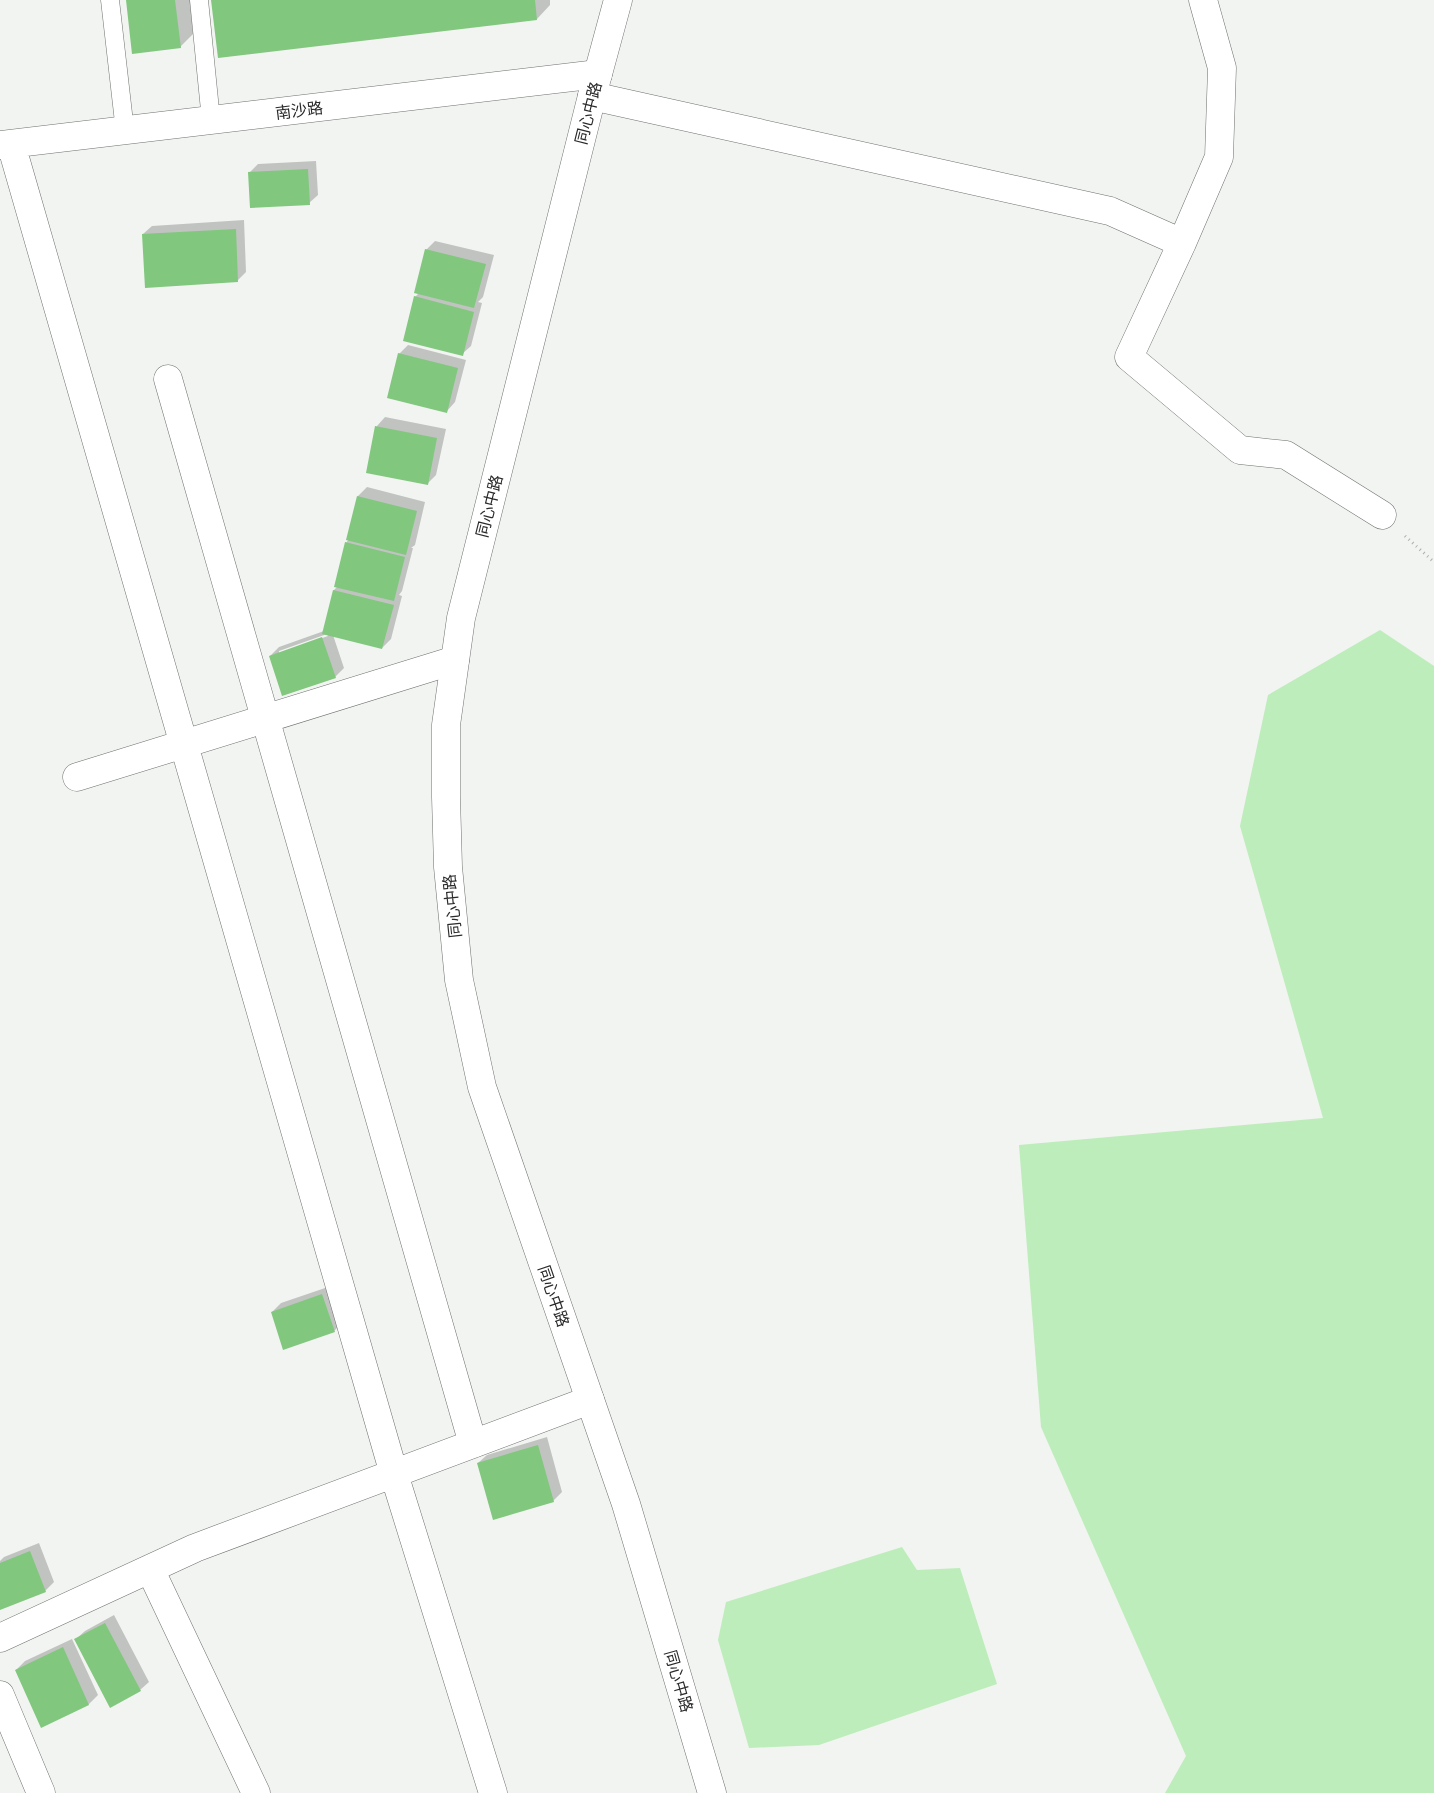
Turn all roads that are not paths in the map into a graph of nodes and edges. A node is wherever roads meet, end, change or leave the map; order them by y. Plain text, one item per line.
1 (110, 0) edge
2 (199, 0) edge
3 (618, 0) edge
4 (1203, 0) edge
5 (595, 85) junction
6 (211, 120) junction
7 (125, 130) junction
8 (6, 145) edge
9 (1182, 243) junction
10 (168, 378) dead end
11 (1382, 515) road end
12 (455, 660) junction
13 (265, 719) junction
14 (184, 744) junction
15 (77, 777) dead end
16 (590, 1400) junction
17 (473, 1444) junction
18 (394, 1474) junction
19 (150, 1569) junction
20 (0, 1638) edge
21 (0, 1695) edge
22 (41, 1793) edge
23 (256, 1793) edge
24 (493, 1793) edge
25 (712, 1793) edge

1 - 7 lane
2 - 6 lane
3 - 5 street, 同心中路
4 - 9 street
5 - 6 street, 南沙路
5 - 9 street, 南沙路
5 - 12 street, 同心中路
6 - 7 street, 南沙路
7 - 8 street, 南沙路
8 - 14 street
9 - 11 street
10 - 13 street
12 - 13 street
12 - 16 street, 同心中路
13 - 14 street
13 - 17 street
14 - 15 street
14 - 18 street
16 - 17 street
16 - 25 street, 同心中路
17 - 18 street
18 - 19 street
18 - 24 street
19 - 20 street
19 - 23 street
21 - 22 street

